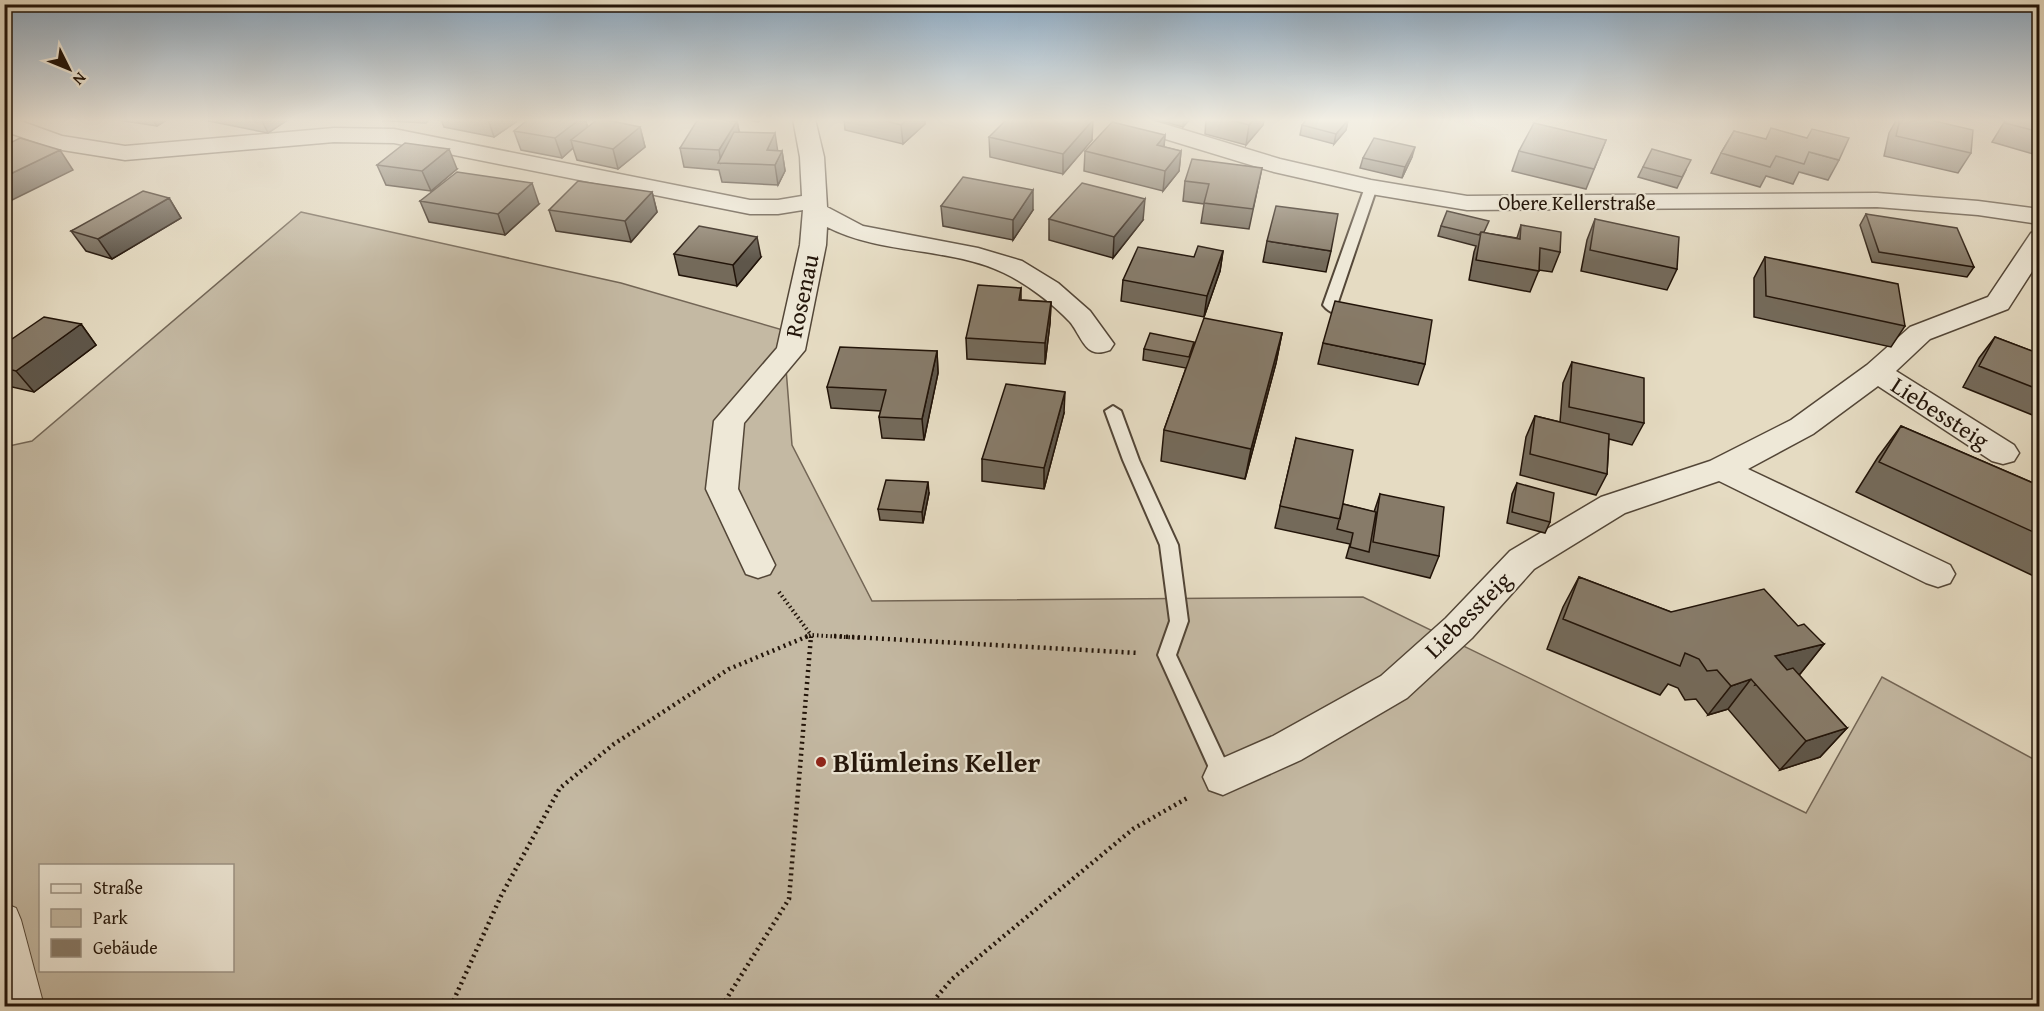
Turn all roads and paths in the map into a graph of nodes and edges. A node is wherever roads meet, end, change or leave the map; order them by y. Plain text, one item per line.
1 (551, 166) edge
2 (813, 166) edge
3 (1279, 166) edge
4 (1371, 187) junction
5 (815, 206) junction
6 (2040, 217) edge
7 (2040, 238) edge
8 (1351, 314) edge
9 (1100, 344) dead end
10 (1877, 372) junction
11 (1113, 411) dead end
12 (2003, 453) dead end
13 (1721, 469) junction
14 (758, 565) joint
15 (1938, 574) dead end
16 (811, 635) junction
17 (1167, 655) junction
18 (1223, 777) junction
19 (4, 920) edge
20 (26, 1006) edge
21 (450, 1006) edge
22 (722, 1006) edge
23 (929, 1006) edge

1 - 5 street
2 - 5 street, Rosenau
3 - 4 street, Obere Kellerstraße
4 - 6 street, Obere Kellerstraße
4 - 8 lane
5 - 9 street
5 - 14 street, Rosenau
7 - 10 street, Liebessteig
10 - 12 street, Liebessteig
10 - 13 street, Liebessteig
11 - 17 lane
13 - 15 street
13 - 18 street, Liebessteig
14 - 16 path
16 - 17 path
16 - 21 path
16 - 22 path
17 - 18 lane
18 - 23 path
19 - 20 street

